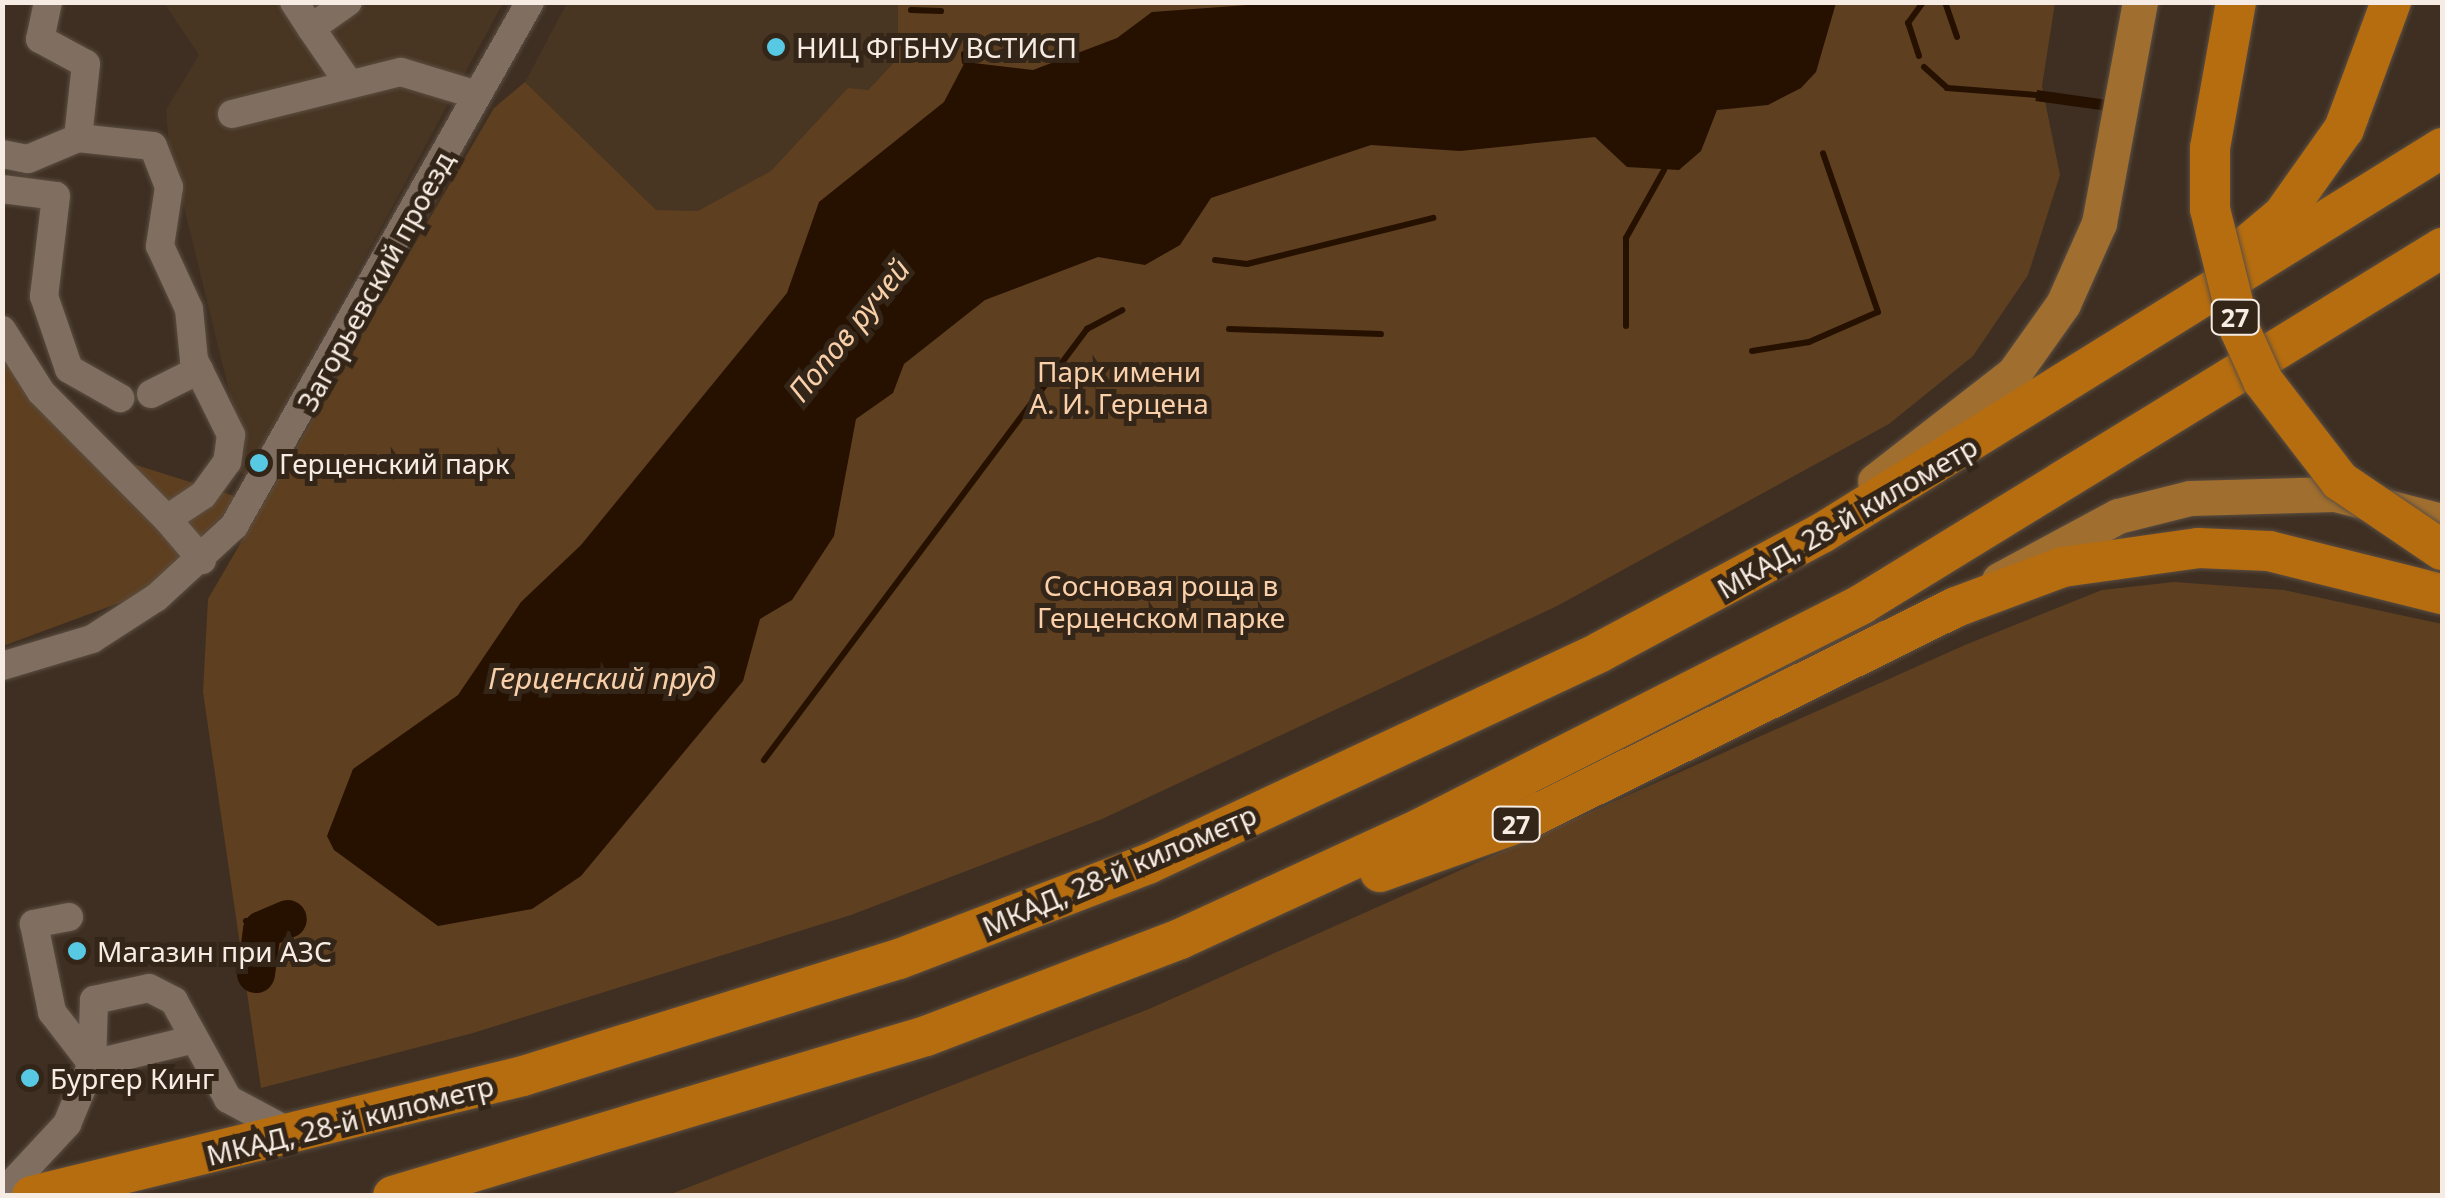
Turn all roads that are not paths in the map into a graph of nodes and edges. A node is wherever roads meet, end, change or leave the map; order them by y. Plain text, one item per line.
1 (48, 2) edge
2 (294, 2) edge
3 (348, 2) edge
4 (530, 2) edge
5 (2140, 2) edge
6 (2236, 2) edge
7 (2391, 2) edge
8 (311, 28) junction
9 (348, 82) junction
10 (477, 95) junction
11 (232, 114) dead end
12 (78, 138) junction
13 (2442, 148) edge
14 (2, 154) edge
15 (2, 189) edge
16 (2442, 248) edge
17 (2, 330) edge
18 (199, 370) junction
19 (151, 394) dead end
20 (120, 398) dead end
21 (2034, 409) junction
22 (167, 519) junction
23 (2442, 520) edge
24 (2442, 550) edge
25 (202, 560) junction
26 (1712, 594) junction
27 (2442, 594) edge
28 (1956, 607) junction
29 (2, 666) edge
30 (69, 917) dead end
31 (1054, 988) junction
32 (191, 1040) junction
33 (92, 1064) junction
34 (297, 1136) junction
35 (2, 1194) edge
36 (32, 1196) edge
37 (393, 1196) edge

1 - 12 street
2 - 8 street
3 - 8 street
4 - 10 street, Загорьевский проезд
5 - 26 main road
6 - 24 highway, 27, bridge
7 - 21 highway
8 - 9 street
9 - 10 street
9 - 11 street
10 - 25 street, Загорьевский проезд
12 - 14 street
12 - 18 street
13 - 21 highway, МКАД, 28-й километр
15 - 20 street
16 - 31 highway
17 - 22 street
18 - 19 street
18 - 22 street
21 - 26 highway, МКАД, 28-й километр
22 - 25 street
23 - 28 main road
25 - 29 street, Загорьевский проезд
26 - 34 highway, МКАД, 28-й километр
27 - 28 highway, 27
28 - 31 highway, 27
30 - 33 street
31 - 37 highway
32 - 33 street
32 - 33 street
32 - 34 street
33 - 35 street
34 - 36 highway, МКАД, 28-й километр

